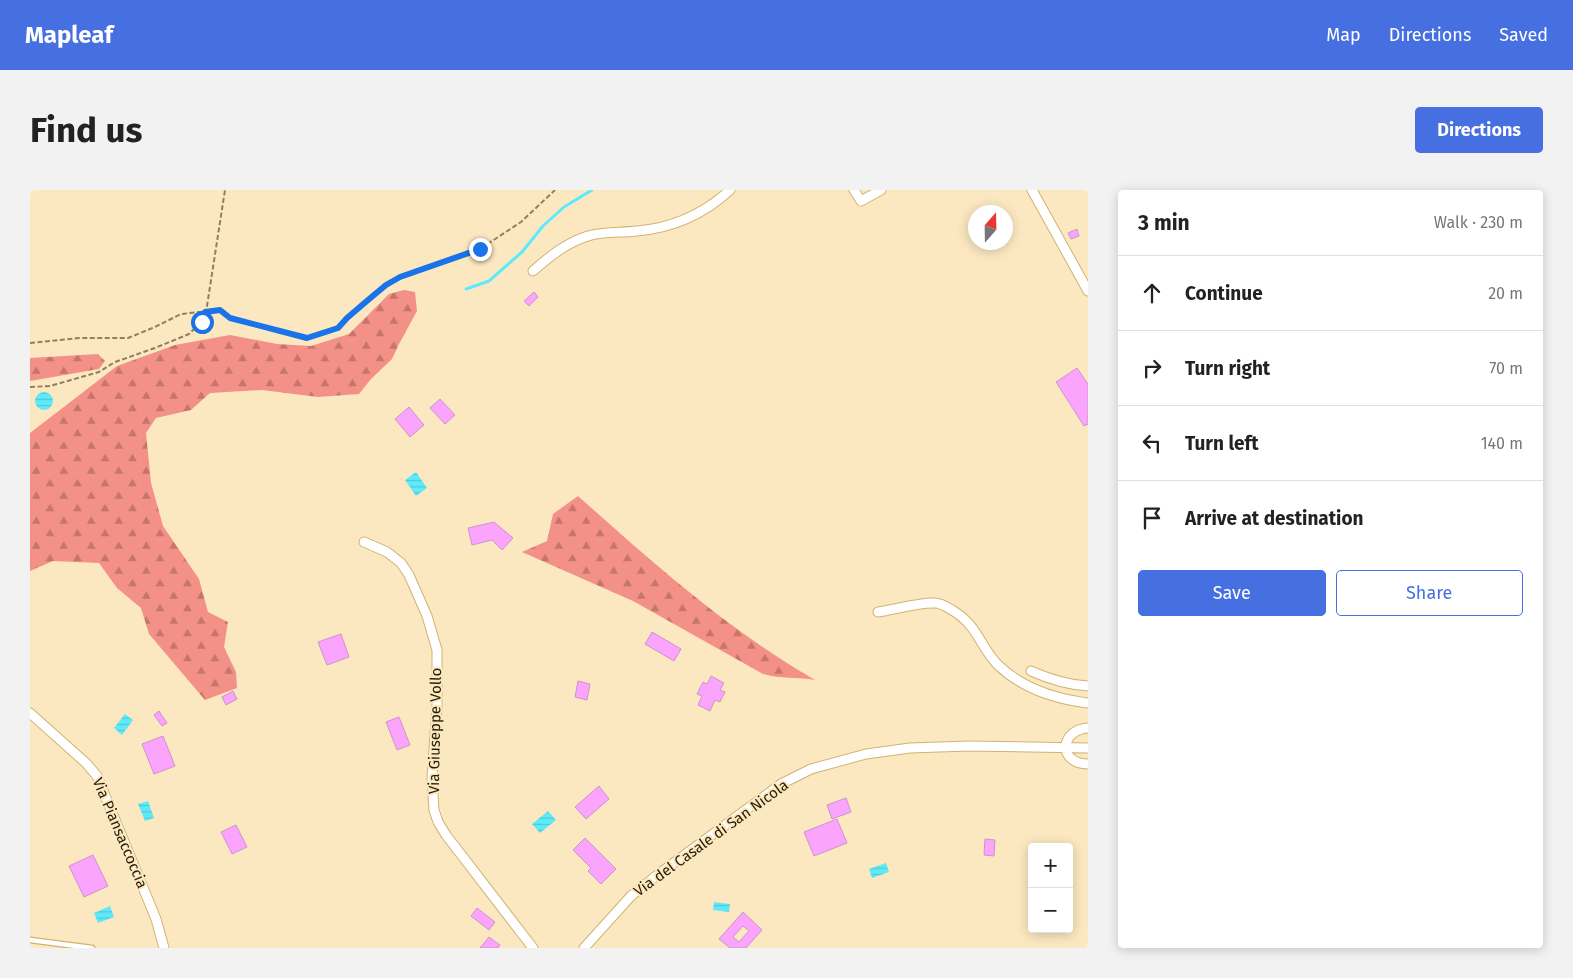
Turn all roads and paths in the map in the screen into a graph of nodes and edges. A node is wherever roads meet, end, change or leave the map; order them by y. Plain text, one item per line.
1 (225, 190) edge
2 (555, 190) edge
3 (730, 190) edge
4 (854, 190) edge
5 (881, 190) edge
6 (1032, 190) edge
7 (533, 271) dead end
8 (1088, 291) edge
9 (205, 312) junction
10 (30, 343) edge
11 (30, 387) edge
12 (364, 542) dead end
13 (878, 612) dead end
14 (1031, 671) dead end
15 (1088, 686) edge
16 (1088, 703) edge
17 (30, 713) edge
18 (1088, 728) edge
19 (1066, 748) junction
20 (1088, 748) edge
21 (1088, 764) edge
22 (30, 940) edge
23 (92, 948) edge
24 (164, 948) edge
25 (533, 948) edge
26 (584, 948) edge

1 - 9 path
2 - 9 path
3 - 7 street
4 - 5 street
6 - 8 street
9 - 10 path
9 - 11 path
12 - 25 street, Via Giuseppe Vollo
13 - 16 street
14 - 15 street
17 - 24 street, Via Piansaccoccia
18 - 19 street
19 - 20 street, Via del Casale di San Nicola
19 - 21 street
19 - 26 street, Via del Casale di San Nicola
22 - 23 lane

